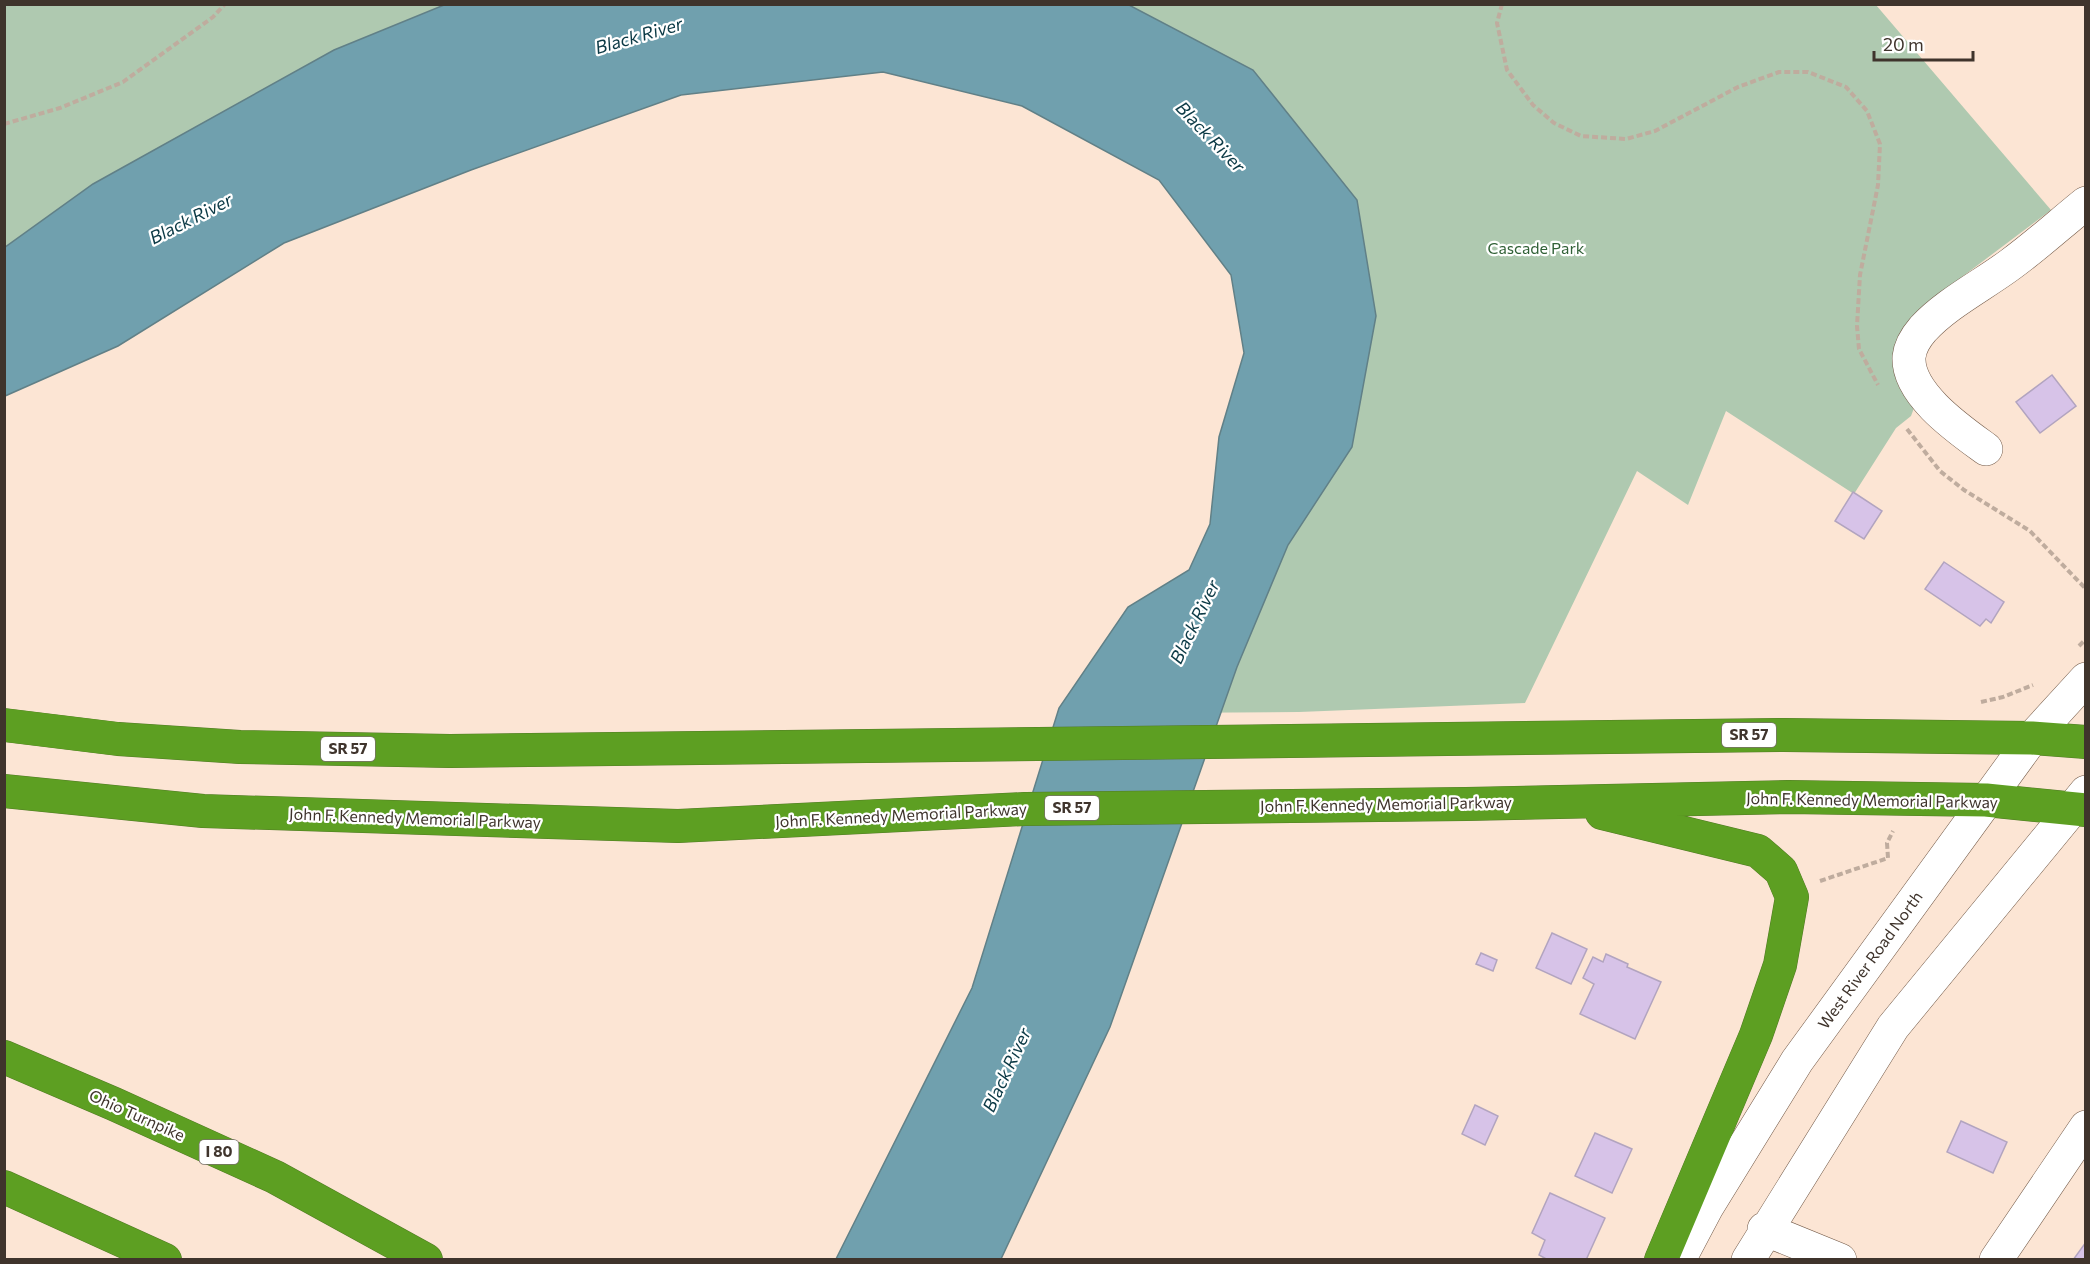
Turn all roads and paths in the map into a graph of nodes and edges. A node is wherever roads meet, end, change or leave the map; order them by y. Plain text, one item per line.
1 (225, 4) edge
2 (1502, 4) edge
3 (4, 124) edge
4 (2085, 203) edge
5 (1881, 389) dead end
6 (1903, 422) dead end
7 (1986, 449) dead end
8 (2085, 589) edge
9 (2085, 679) edge
10 (4, 725) edge
11 (2032, 738) junction
12 (2085, 742) edge
13 (4, 791) edge
14 (1911, 799) junction
15 (1986, 800) junction
16 (1553, 802) junction
17 (2082, 804) edge
18 (1790, 893) junction
19 (4, 1058) edge
20 (2085, 1126) edge
21 (4, 1187) edge
22 (1764, 1229) junction
23 (165, 1260) edge
24 (426, 1260) edge
25 (1661, 1260) edge
26 (1679, 1260) edge
27 (1748, 1260) edge
28 (1840, 1260) edge
29 (1996, 1260) edge

1 - 3 path
2 - 5 path
4 - 7 street
6 - 8 path
9 - 11 street, West River Road North
10 - 11 highway, SR 57
11 - 12 highway, SR 57
11 - 15 street, West River Road North
13 - 16 highway, John F. Kennedy Memorial Parkway / SR 57
14 - 15 highway, John F. Kennedy Memorial Parkway / SR 57
14 - 16 highway, John F. Kennedy Memorial Parkway / SR 57
14 - 18 path
15 - 17 highway, John F. Kennedy Memorial Parkway / SR 57
15 - 26 street, West River Road North
16 - 18 highway
17 - 22 street
18 - 25 highway
19 - 24 highway, Ohio Turnpike / I 80
20 - 29 street
21 - 23 highway
22 - 27 street
22 - 28 street

